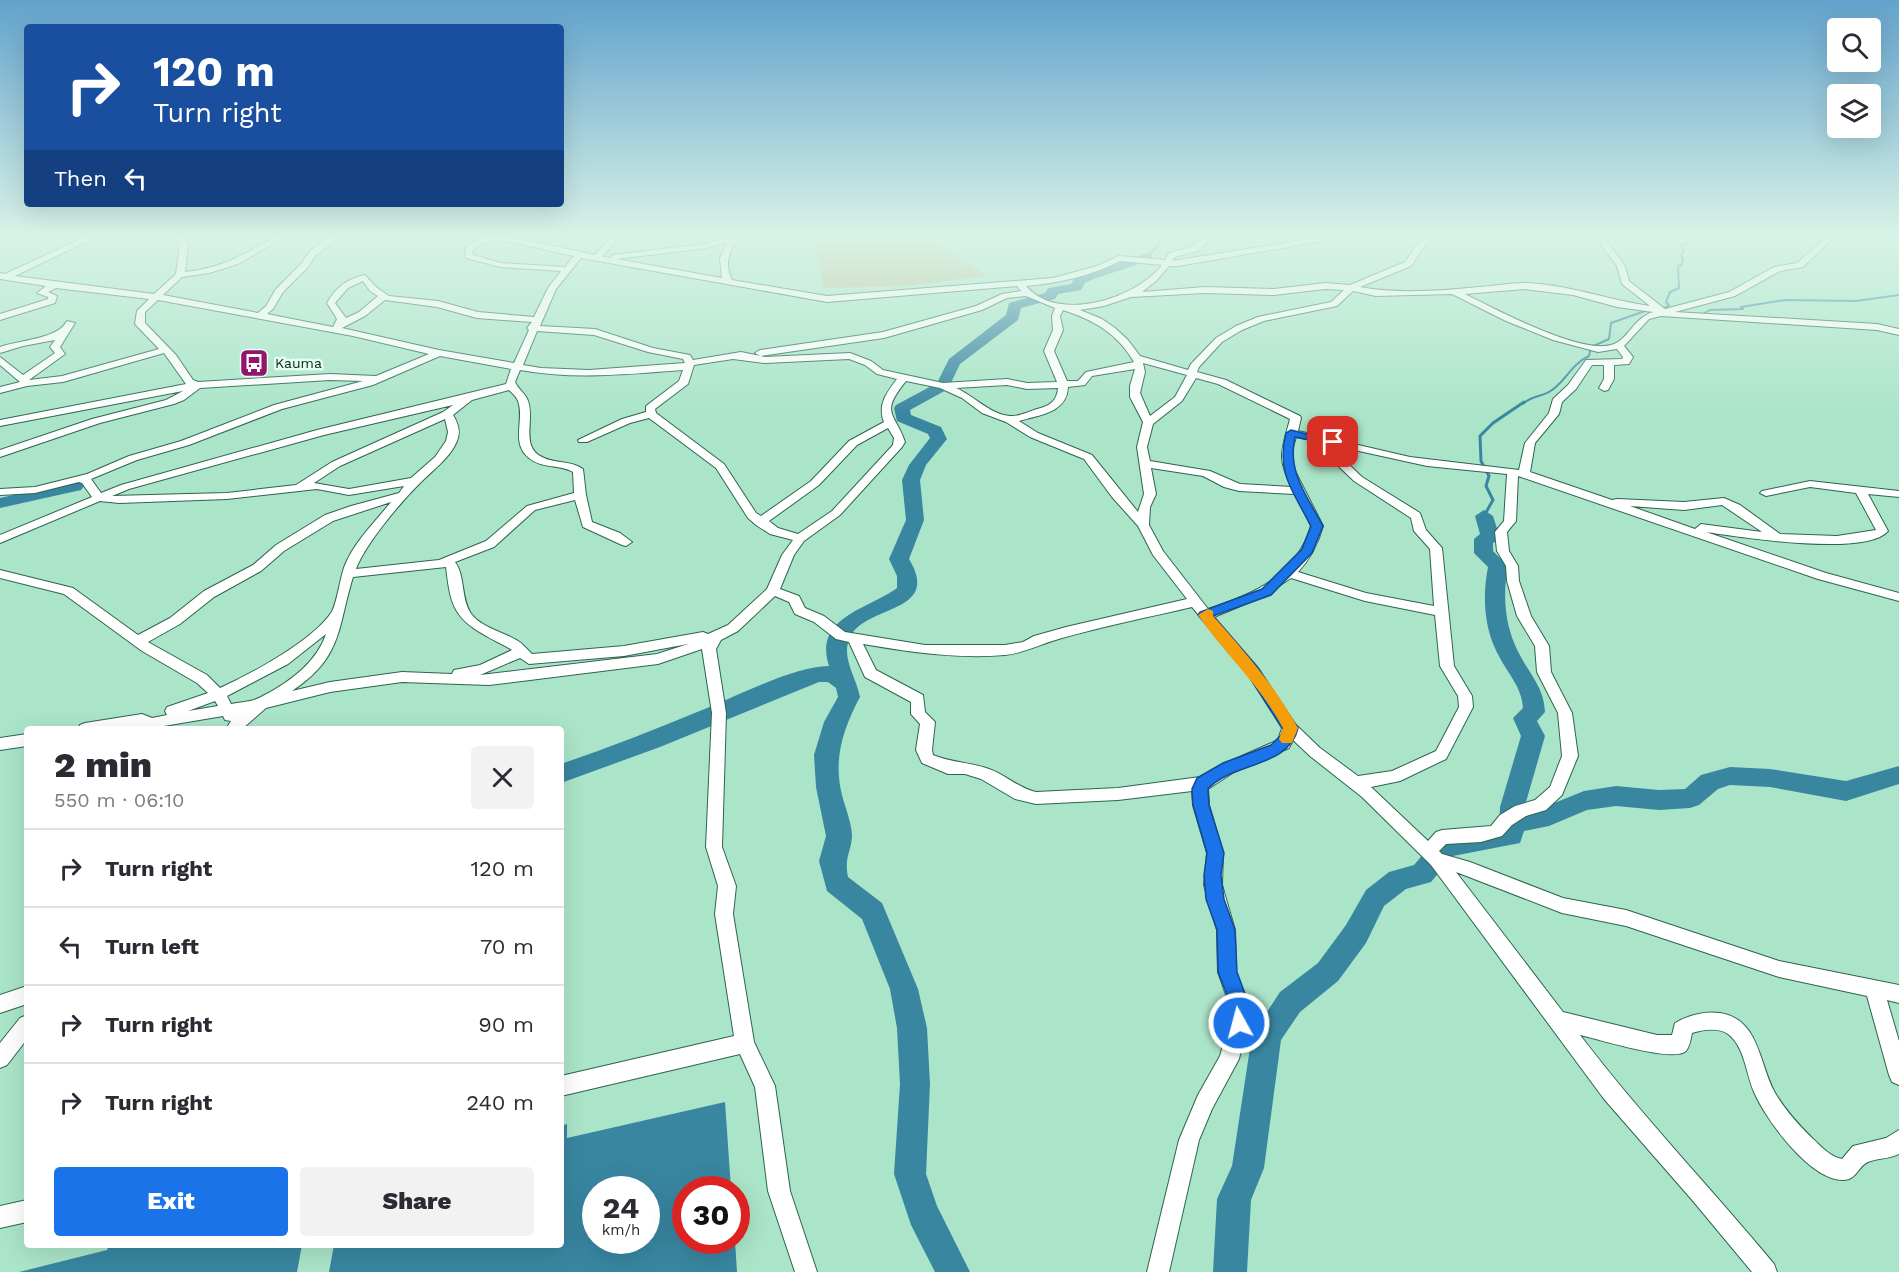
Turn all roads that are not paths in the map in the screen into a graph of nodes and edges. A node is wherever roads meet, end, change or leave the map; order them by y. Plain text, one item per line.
1 (46, 294) edge
2 (135, 294) edge
3 (161, 294) edge
4 (277, 294) edge
5 (337, 294) edge
6 (380, 294) edge
7 (549, 294) edge
8 (797, 294) edge
9 (1019, 294) edge
10 (1020, 294) edge
11 (1034, 294) edge
12 (1142, 294) edge
13 (1344, 294) edge
14 (1460, 294) edge
15 (1582, 294) edge
16 (1638, 294) edge
17 (1729, 294) edge
18 (1133, 295) joint
19 (158, 297) junction
20 (383, 297) junction
21 (941, 304) junction
22 (1066, 307) junction
23 (1658, 311) junction
24 (260, 316) junction
25 (0, 317) edge
26 (70, 323) dead end
27 (534, 324) junction
28 (338, 327) junction
29 (1899, 332) edge
30 (60, 335) junction
31 (1619, 346) junction
32 (0, 350) edge
33 (165, 350) junction
34 (439, 353) junction
35 (732, 356) junction
36 (0, 360) edge
37 (1137, 361) junction
38 (1609, 362) junction
39 (689, 365) junction
40 (517, 367) junction
41 (1193, 373) junction
42 (903, 378) junction
43 (379, 380) junction
44 (25, 381) junction
45 (1063, 384) junction
46 (197, 385) junction
47 (943, 386) junction
48 (511, 387) junction
49 (1604, 388) dead end
50 (0, 390) edge
51 (468, 398) junction
52 (447, 414) junction
53 (651, 414) junction
54 (1010, 420) junction
55 (1148, 422) junction
56 (0, 423) edge
57 (890, 423) junction
58 (1291, 433) junction
59 (1314, 437) junction
60 (583, 440) dead end
61 (0, 454) edge
62 (1146, 464) junction
63 (1519, 472) junction
64 (80, 479) junction
65 (415, 481) junction
66 (299, 489) junction
67 (1860, 489) junction
68 (1300, 491) junction
69 (0, 492) edge
70 (1766, 493) dead end
71 (1899, 494) edge
72 (403, 495) junction
73 (580, 495) junction
74 (98, 497) junction
75 (1610, 502) junction
76 (760, 522) junction
77 (1143, 525) junction
78 (1678, 525) junction
79 (800, 538) junction
80 (1776, 538) junction
81 (0, 539) edge
82 (626, 542) dead end
83 (444, 562) junction
84 (1287, 573) junction
85 (0, 574) edge
86 (348, 574) junction
87 (773, 591) junction
88 (1899, 597) edge
89 (1194, 602) junction
90 (1441, 612) junction
91 (339, 613) junction
92 (1204, 615) junction
93 (717, 634) junction
94 (855, 639) junction
95 (138, 641) junction
96 (520, 652) junction
97 (442, 677) junction
98 (223, 703) junction
99 (260, 704) junction
100 (103, 726) edge
101 (233, 726) edge
102 (236, 726) edge
103 (1290, 728) junction
104 (24, 740) edge
105 (0, 744) edge
106 (1203, 783) junction
107 (1355, 783) junction
108 (1433, 855) junction
109 (1875, 990) junction
110 (1899, 994) edge
111 (24, 996) edge
112 (0, 1004) edge
113 (1557, 1020) junction
114 (24, 1028) edge
115 (746, 1042) junction
116 (0, 1058) edge
117 (1899, 1075) edge
118 (564, 1085) edge
119 (1899, 1140) edge
120 (24, 1212) edge
121 (0, 1217) edge
122 (806, 1272) edge
123 (1158, 1272) edge
124 (1766, 1272) edge

1 - 25 street
2 - 19 street
3 - 19 street
4 - 24 street
5 - 28 street
6 - 20 street
7 - 27 street
8 - 21 street
9 - 21 street
10 - 21 street
11 - 22 street
12 - 18 street
13 - 41 street
14 - 31 street
15 - 23 street
16 - 23 street
17 - 23 street
18 - 22 street
19 - 24 street
19 - 33 street
20 - 27 street
20 - 28 street
21 - 35 street
22 - 37 street
22 - 45 street
23 - 29 street
23 - 31 street
24 - 28 street
26 - 30 street
27 - 39 street
27 - 40 street
28 - 34 street
30 - 32 street
30 - 44 street
31 - 38 street
33 - 44 street
33 - 46 street
34 - 40 street
34 - 43 street
35 - 39 street
35 - 42 street
36 - 44 street
37 - 41 street
37 - 45 street
37 - 55 street
38 - 49 street
38 - 63 street
39 - 40 street
39 - 53 street
40 - 48 street
41 - 55 street
41 - 58 street
42 - 47 street
42 - 57 street
43 - 46 street
43 - 64 street
44 - 50 street
45 - 47 street
45 - 54 street
46 - 56 street
46 - 61 street
47 - 54 street
48 - 51 street
48 - 73 street
51 - 52 street
51 - 74 street
52 - 65 street
52 - 66 street
53 - 60 street
53 - 76 street
54 - 77 street
55 - 62 street
57 - 76 street
57 - 79 street
58 - 59 street
58 - 68 street
59 - 63 street
59 - 90 street
62 - 68 street
62 - 77 street
63 - 75 street
63 - 108 street
64 - 69 street
64 - 74 street
65 - 66 street
65 - 72 street
66 - 74 street
67 - 70 street
67 - 71 street
67 - 80 street
68 - 84 street
72 - 86 street
72 - 95 street
73 - 82 street
73 - 83 street
74 - 81 street
75 - 78 street
75 - 80 street
76 - 79 street
77 - 89 street
78 - 80 street
78 - 88 street
79 - 87 street
83 - 86 street
83 - 96 street
84 - 90 street
84 - 92 street
85 - 95 street
86 - 91 street
87 - 93 street
87 - 94 street
89 - 92 street
89 - 94 street
90 - 107 street
91 - 98 street
91 - 99 street
92 - 103 street
93 - 96 street
93 - 97 street
93 - 115 street
94 - 106 street
95 - 98 street
96 - 97 street
97 - 99 street
98 - 99 street
98 - 100 street
98 - 101 street
99 - 102 street
103 - 106 street
103 - 107 street
104 - 105 street
106 - 123 street
107 - 108 street
108 - 109 street
108 - 113 street
109 - 110 street
109 - 117 street
111 - 112 street
113 - 119 street
113 - 124 street
114 - 116 street
115 - 118 street
115 - 122 street
120 - 121 street

